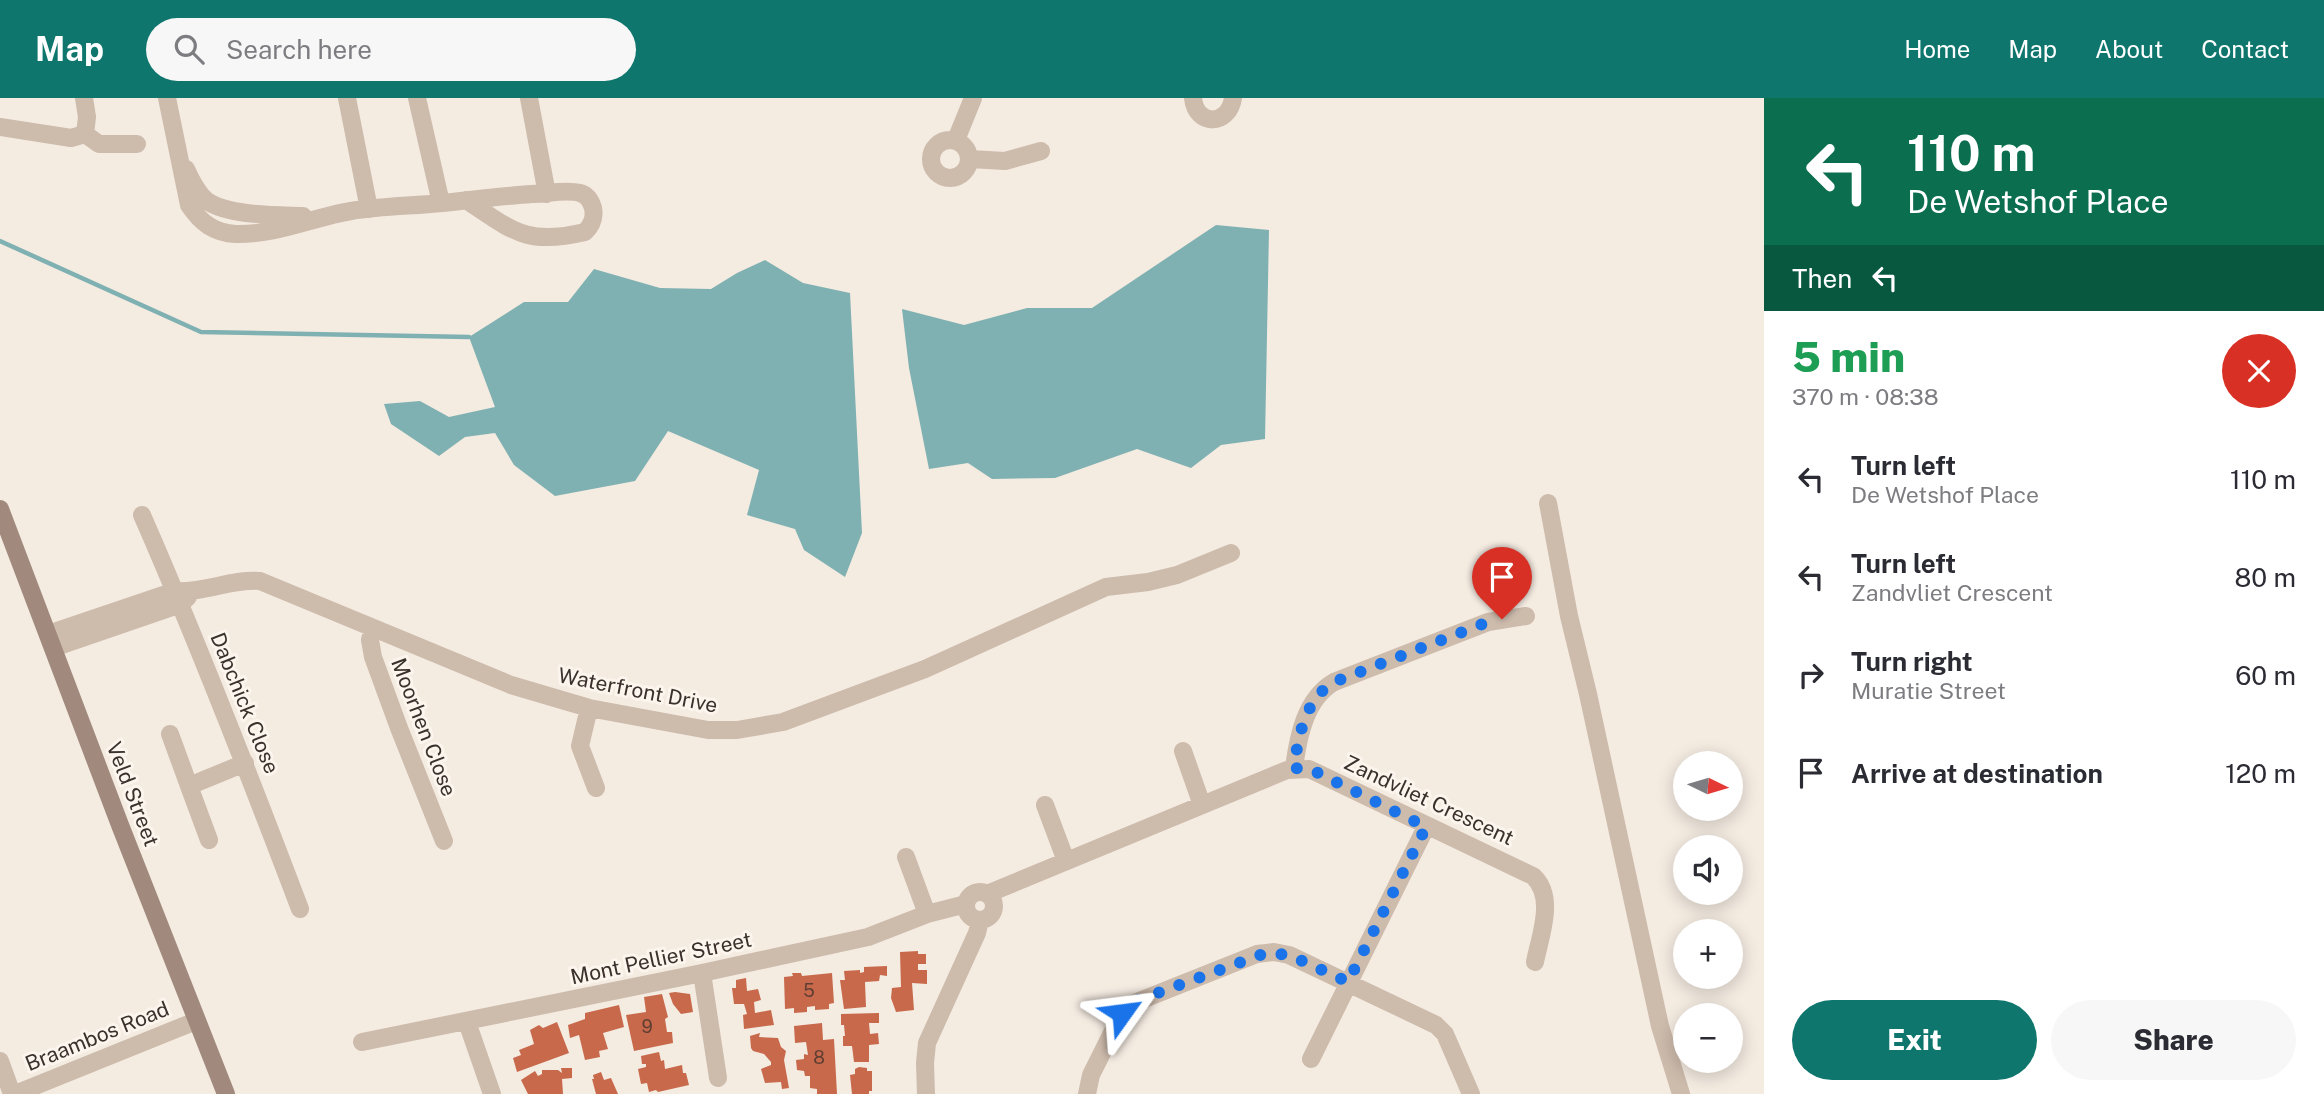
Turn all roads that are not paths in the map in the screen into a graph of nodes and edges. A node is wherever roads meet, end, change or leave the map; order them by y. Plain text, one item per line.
1 (84, 98) edge
2 (167, 98) edge
3 (347, 98) edge
4 (417, 98) edge
5 (529, 98) edge
6 (973, 98) edge
7 (1193, 98) edge
8 (1233, 98) edge
9 (0, 127) edge
10 (85, 134) junction
11 (956, 140) junction
12 (137, 144) dead end
13 (1041, 151) dead end
14 (970, 159) junction
15 (547, 194) junction
16 (466, 200) junction
17 (441, 203) junction
18 (369, 209) junction
19 (1548, 503) dead end
20 (0, 509) edge
21 (142, 515) dead end
22 (1231, 553) dead end
23 (183, 596) junction
24 (1526, 616) dead end
25 (373, 628) junction
26 (51, 641) junction
27 (589, 708) junction
28 (170, 734) dead end
29 (1183, 751) dead end
30 (245, 763) junction
31 (1294, 768) junction
32 (189, 786) junction
33 (596, 788) dead end
34 (1202, 804) junction
35 (1045, 805) dead end
36 (1426, 827) junction
37 (209, 841) dead end
38 (444, 841) dead end
39 (906, 857) dead end
40 (1066, 861) junction
41 (987, 894) junction
42 (966, 904) junction
43 (300, 909) dead end
44 (927, 914) junction
45 (980, 920) junction
46 (1535, 962) dead end
47 (702, 973) junction
48 (1348, 982) junction
49 (196, 1021) junction
50 (467, 1021) junction
51 (362, 1042) dead end
52 (1311, 1059) dead end
53 (0, 1061) edge
54 (718, 1078) dead end
55 (14, 1094) edge
56 (226, 1094) edge
57 (492, 1094) edge
58 (926, 1094) edge
59 (1087, 1094) edge
60 (1471, 1094) edge
61 (1681, 1094) edge

1 - 10 street
2 - 18 street
3 - 18 street
4 - 17 street
5 - 15 street
6 - 11 street
7 - 8 street
9 - 10 street
10 - 12 street
11 - 14 street
11 - 14 street
13 - 14 street
15 - 16 street
15 - 16 street
16 - 17 street
17 - 18 street
19 - 61 street
20 - 26 street, Veld Street
21 - 23 street, Dabchick Close
22 - 27 street, Waterfront Drive
23 - 25 street, Waterfront Drive
23 - 26 street, Waterfront Drive
23 - 30 street, Dabchick Close
24 - 31 street
25 - 27 street, Waterfront Drive
25 - 38 street, Moorhen Close
26 - 49 street, Veld Street
27 - 33 street
28 - 32 street
29 - 34 street
30 - 32 street
30 - 43 street, Dabchick Close
31 - 34 street
31 - 36 street, Zandvliet Crescent
32 - 37 street
34 - 40 street
35 - 40 street
36 - 46 street, Zandvliet Crescent
36 - 48 street
39 - 44 street
40 - 41 street
41 - 42 street
41 - 45 street
42 - 44 street, Mont Pellier Street
42 - 45 street
44 - 47 street, Mont Pellier Street
45 - 58 street
47 - 50 street, Mont Pellier Street
47 - 54 street
48 - 52 street
48 - 59 street
48 - 60 street
49 - 55 street, Braambos Road
49 - 56 street, Veld Street
50 - 51 street, Mont Pellier Street
50 - 57 street
53 - 55 street

